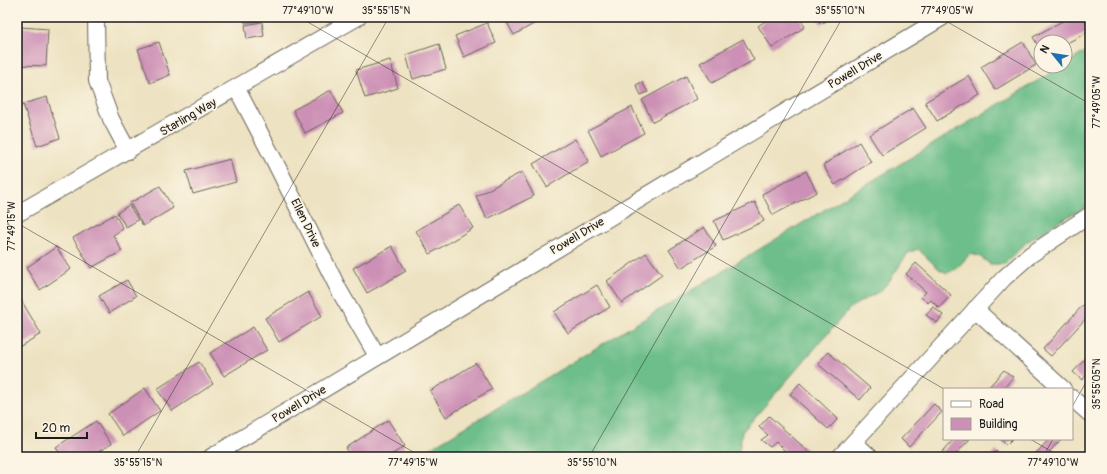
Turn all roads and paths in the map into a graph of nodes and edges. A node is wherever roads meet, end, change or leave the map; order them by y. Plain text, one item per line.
1 (96, 17) edge
2 (358, 17) edge
3 (943, 17) edge
4 (237, 89) junction
5 (128, 151) junction
6 (17, 214) edge
7 (1090, 215) edge
8 (975, 309) junction
9 (377, 356) junction
10 (1062, 388) edge
11 (1073, 399) edge
12 (1090, 414) edge
13 (854, 442) junction
14 (211, 457) edge
15 (840, 457) edge
16 (870, 457) edge

1 - 5 street
2 - 4 street, Starling Way
3 - 9 street, Powell Drive
4 - 5 street, Starling Way
4 - 9 street, Ellen Drive
5 - 6 street, Starling Way
7 - 8 street
8 - 10 street
8 - 13 street
9 - 14 street, Powell Drive
11 - 12 street
13 - 15 street
13 - 16 street

